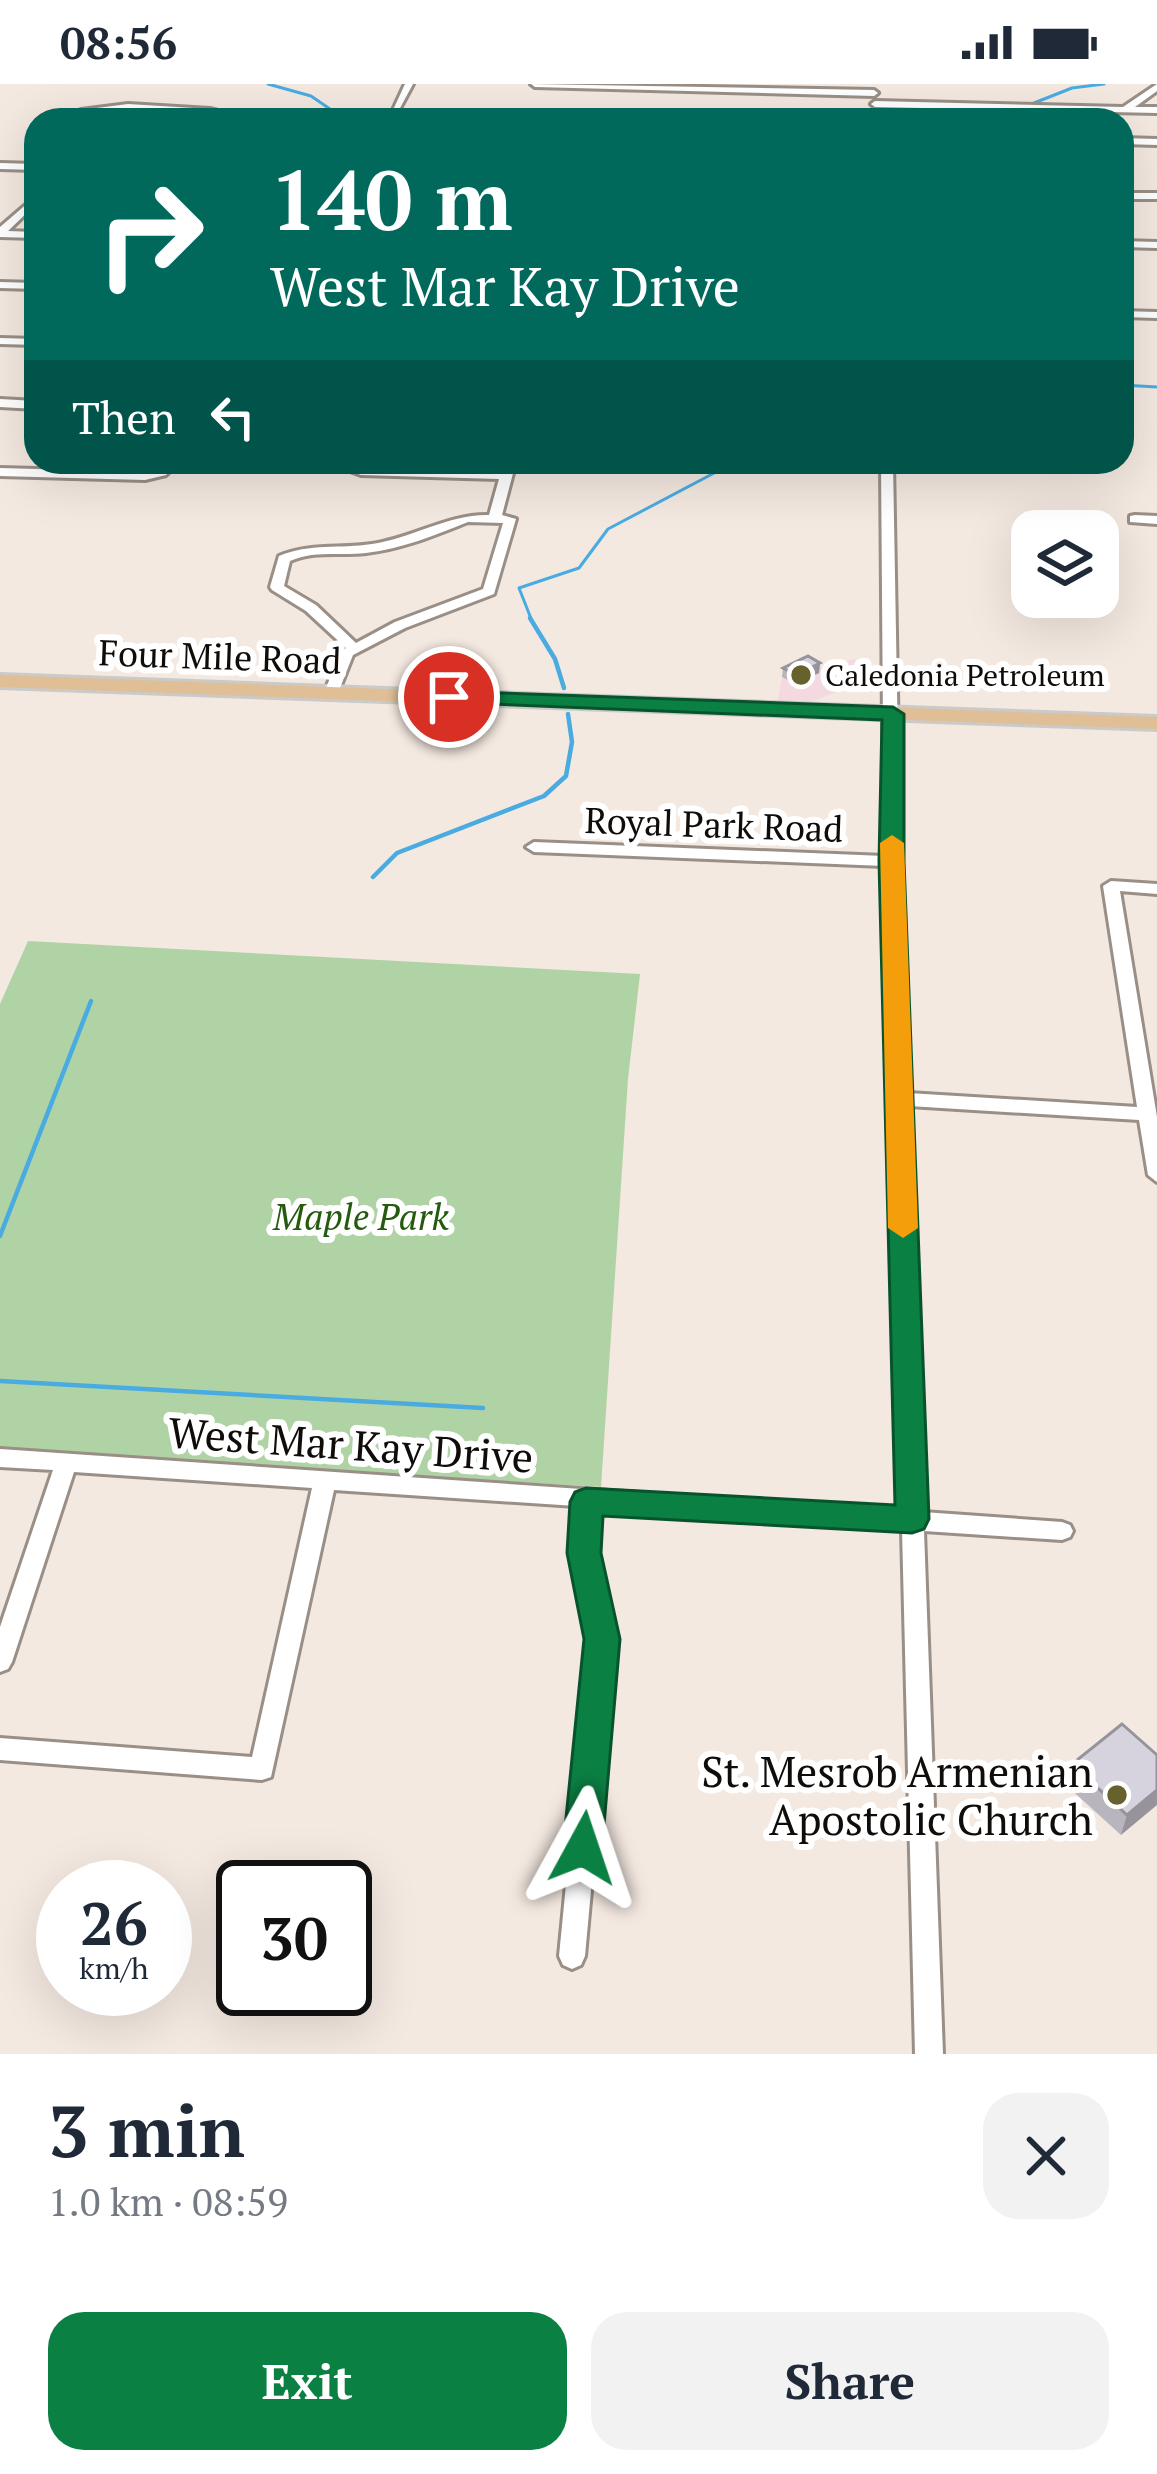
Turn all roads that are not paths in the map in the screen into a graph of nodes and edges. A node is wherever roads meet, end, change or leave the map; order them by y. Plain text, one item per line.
1 (409, 84) edge
2 (535, 84) edge
3 (1157, 87) edge
4 (874, 94) edge
5 (396, 108) dead end
6 (1108, 108) edge
7 (1126, 108) edge
8 (24, 211) edge
9 (0, 234) edge
10 (82, 474) edge
11 (164, 474) edge
12 (507, 474) edge
13 (887, 474) edge
14 (502, 519) junction
15 (1135, 519) dead end
16 (1157, 520) edge
17 (354, 648) junction
18 (0, 680) edge
19 (331, 693) junction
20 (893, 714) junction
21 (1157, 723) edge
22 (534, 847) dead end
23 (892, 861) junction
24 (1157, 889) edge
25 (899, 1100) junction
26 (1147, 1114) junction
27 (1157, 1175) edge
28 (0, 1458) edge
29 (66, 1463) junction
30 (325, 1479) junction
31 (586, 1502) junction
32 (912, 1519) junction
33 (1062, 1531) dead end
34 (0, 1662) edge
35 (0, 1748) edge
36 (572, 1956) dead end
37 (929, 2054) edge

1 - 5 street
2 - 4 street
3 - 7 street
4 - 6 street
8 - 9 street
10 - 11 street
12 - 14 street
13 - 20 street
14 - 17 street
14 - 17 street
15 - 16 street
17 - 19 street
18 - 19 main road, Four Mile Road
19 - 20 main road, Four Mile Road
20 - 21 main road, Four Mile Road
20 - 23 street
22 - 23 street, Royal Park Road
23 - 25 street
24 - 26 street
25 - 26 street
25 - 32 street
26 - 27 street
28 - 29 street, West Mar Kay Drive
29 - 30 street, West Mar Kay Drive
29 - 34 street
30 - 31 street, West Mar Kay Drive
30 - 35 street
31 - 32 street, West Mar Kay Drive
31 - 36 street
32 - 33 street, West Mar Kay Drive
32 - 37 street

